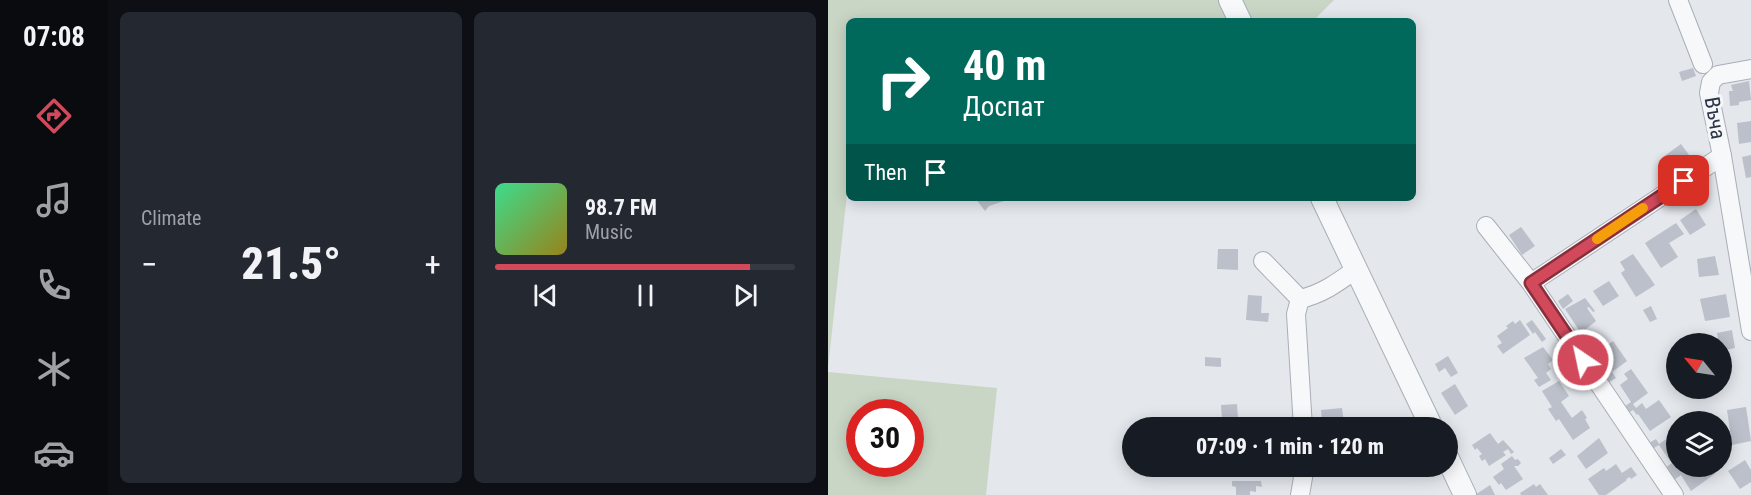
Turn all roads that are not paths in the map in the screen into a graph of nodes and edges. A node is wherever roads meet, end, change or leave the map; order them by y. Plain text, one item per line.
1 (1230, 0) edge
2 (1678, 0) edge
3 (1239, 18) edge
4 (1703, 64) dead end
5 (1751, 69) edge
6 (1722, 156) junction
7 (1323, 201) edge
8 (1742, 225) edge
9 (1486, 226) dead end
10 (1263, 261) dead end
11 (1355, 270) junction
12 (1531, 283) junction
13 (1300, 299) junction
14 (1751, 331) edge
15 (1302, 417) edge
16 (1427, 417) edge
17 (1303, 477) edge
18 (1456, 477) edge
19 (1300, 495) edge
20 (1465, 495) edge
21 (1674, 495) edge

1 - 3 street
2 - 4 street
5 - 6 street, Въча
6 - 8 street, Въча
6 - 12 street
7 - 11 street
8 - 14 street, Въча
9 - 12 street
10 - 13 street
11 - 13 street
11 - 16 street
12 - 21 street
13 - 15 street
17 - 19 street
18 - 20 street

